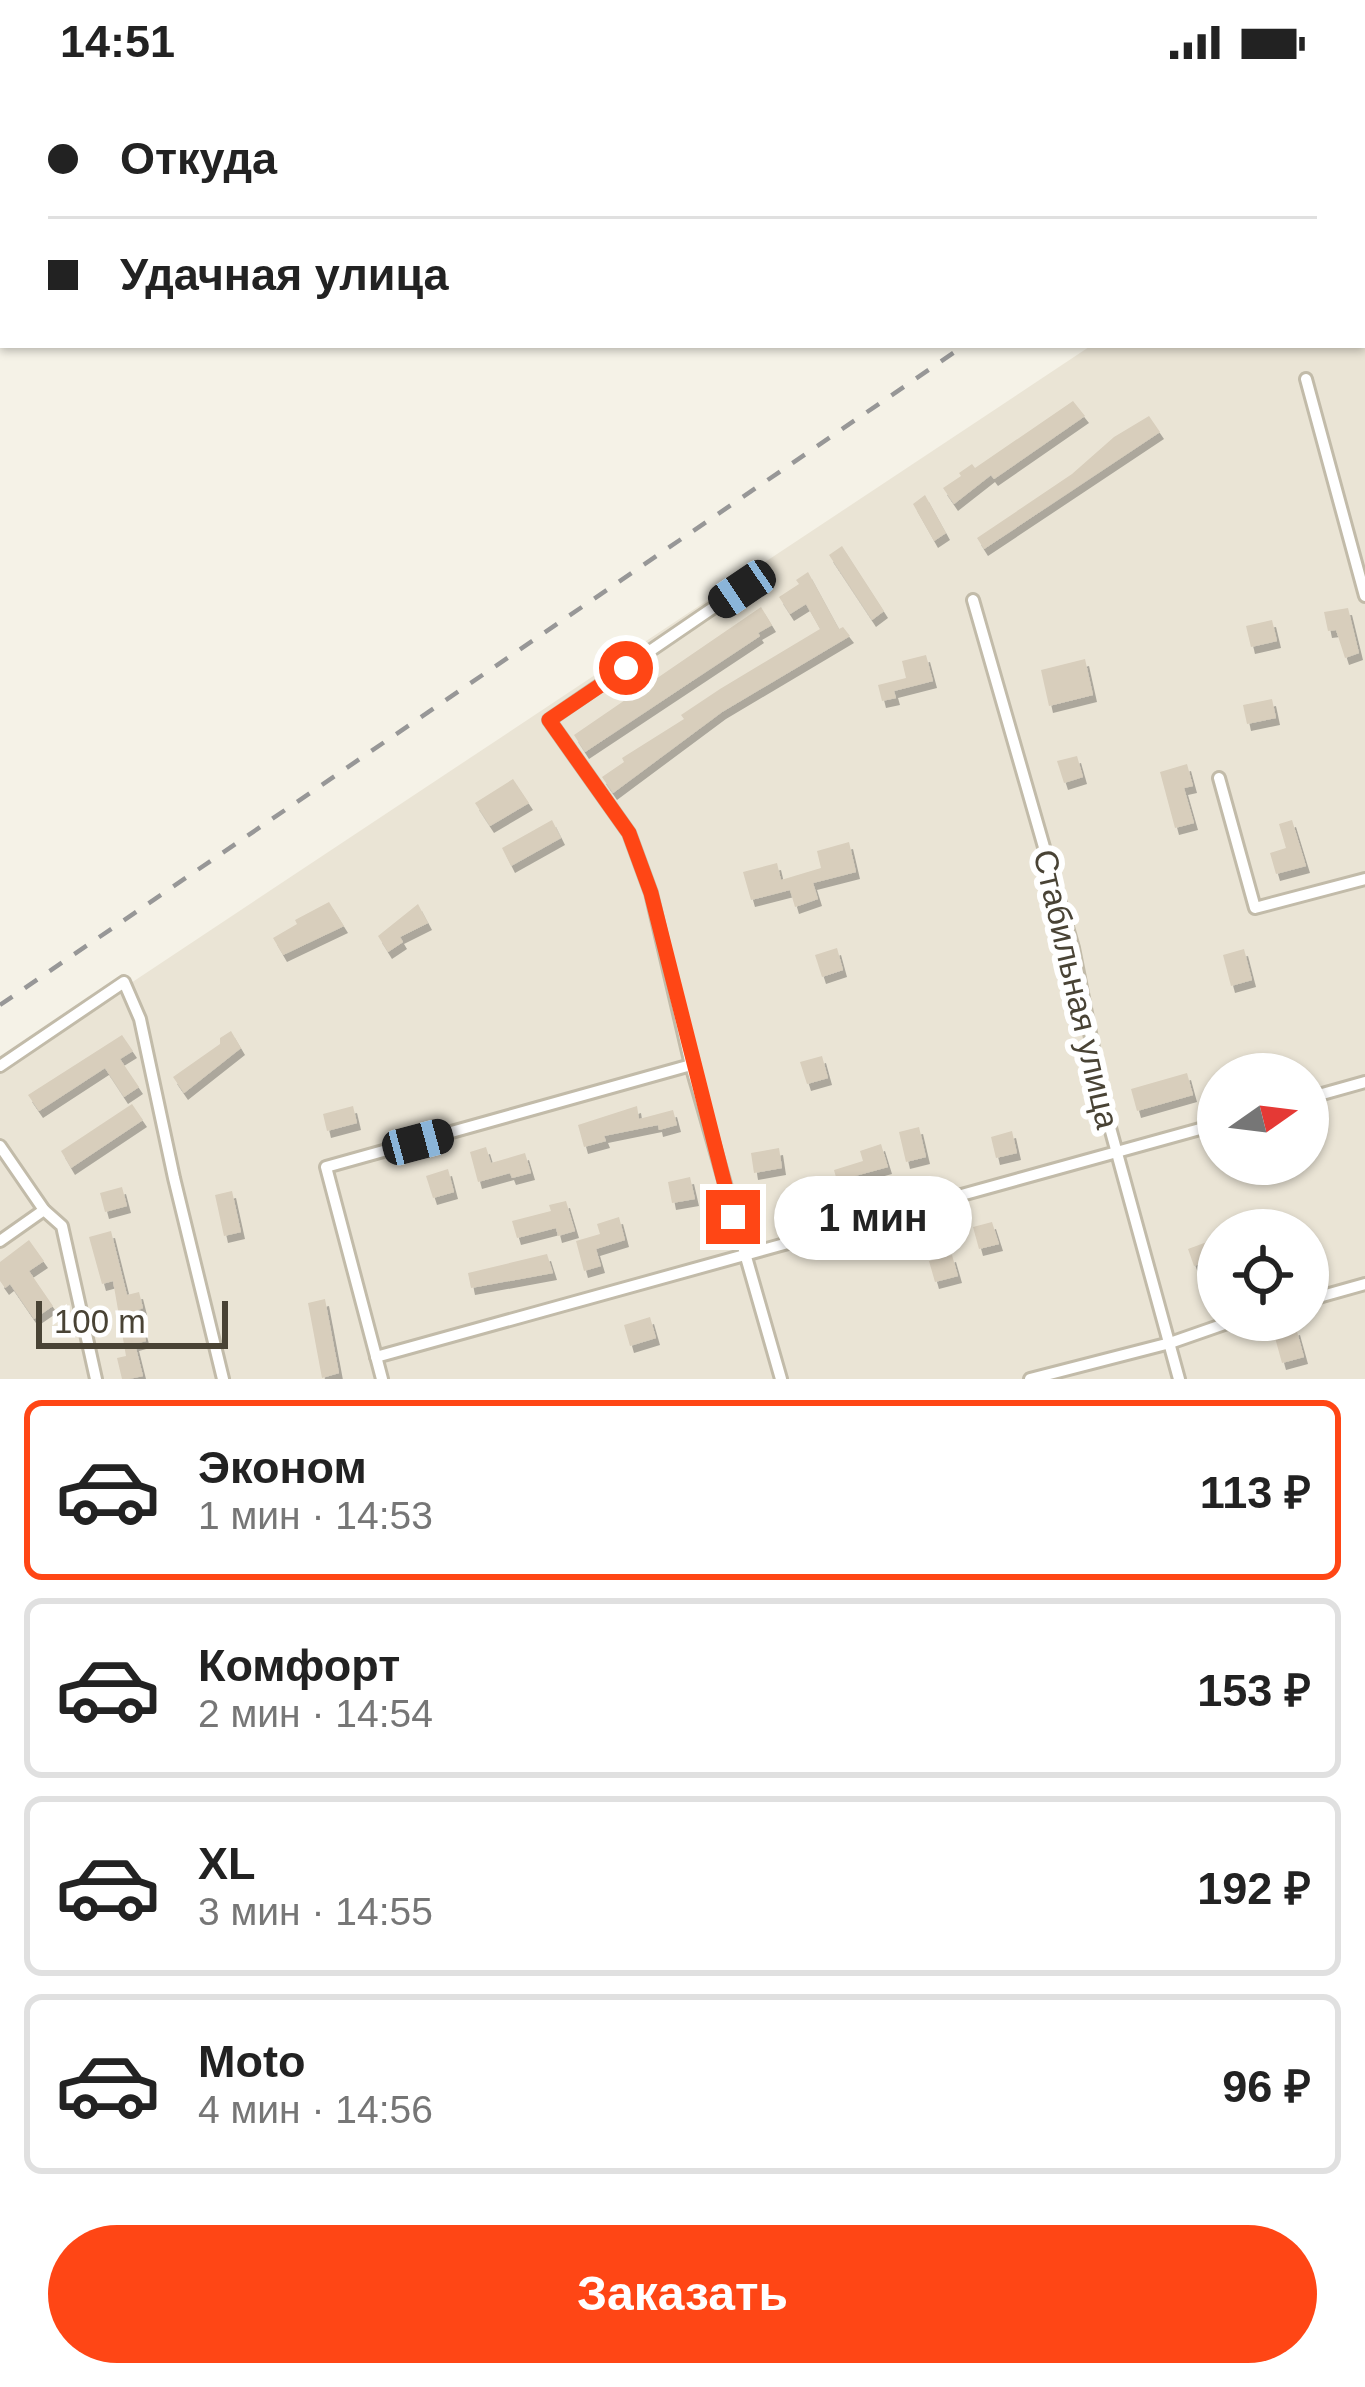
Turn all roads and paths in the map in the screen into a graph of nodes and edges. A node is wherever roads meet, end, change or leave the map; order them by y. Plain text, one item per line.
1 (1306, 379) dead end
2 (742, 589) dead end
3 (1365, 596) edge
4 (973, 601) dead end
5 (1219, 778) dead end
6 (1365, 880) edge
7 (692, 1065) junction
8 (0, 1066) edge
9 (1365, 1082) edge
10 (1329, 1092) edge
11 (1197, 1130) edge
12 (0, 1146) edge
13 (1117, 1153) junction
14 (44, 1210) junction
15 (0, 1241) edge
16 (743, 1256) junction
17 (1365, 1284) edge
18 (1329, 1294) edge
19 (1197, 1334) edge
20 (1170, 1343) junction
21 (376, 1358) junction
22 (96, 1379) edge
23 (224, 1379) edge
24 (382, 1379) edge
25 (781, 1379) edge
26 (1030, 1379) edge
27 (1179, 1379) edge

1 - 3 street
2 - 7 street
4 - 13 street, Стабильная улица
5 - 6 street
7 - 16 street
7 - 21 street
8 - 23 street
9 - 10 street
11 - 13 street
12 - 14 street
13 - 16 street
13 - 20 street, Стабильная улица
14 - 15 street
14 - 22 street
16 - 21 street
16 - 25 street
17 - 18 street
19 - 20 street
20 - 26 street
20 - 27 street, Стабильная улица
21 - 24 street

